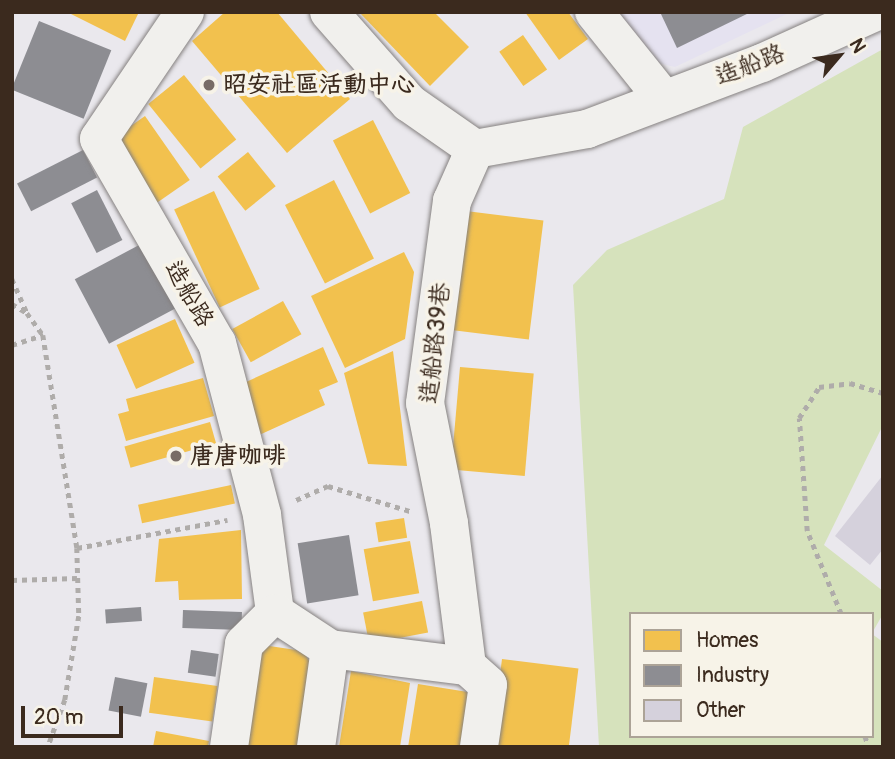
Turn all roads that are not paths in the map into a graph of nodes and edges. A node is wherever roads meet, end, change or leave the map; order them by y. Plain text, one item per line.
1 (185, 12) edge
2 (329, 12) edge
3 (594, 12) edge
4 (875, 12) edge
5 (662, 97) junction
6 (475, 149) junction
7 (275, 613) junction
8 (330, 649) junction
9 (467, 666) junction
10 (229, 747) edge
11 (316, 747) edge
12 (479, 747) edge

1 - 7 street, 造船路
2 - 6 street
3 - 5 street
4 - 5 street, 造船路
5 - 6 street, 造船路
6 - 9 street, 造船路39巷
7 - 8 street
7 - 10 street
8 - 9 street
8 - 11 street
9 - 12 street

